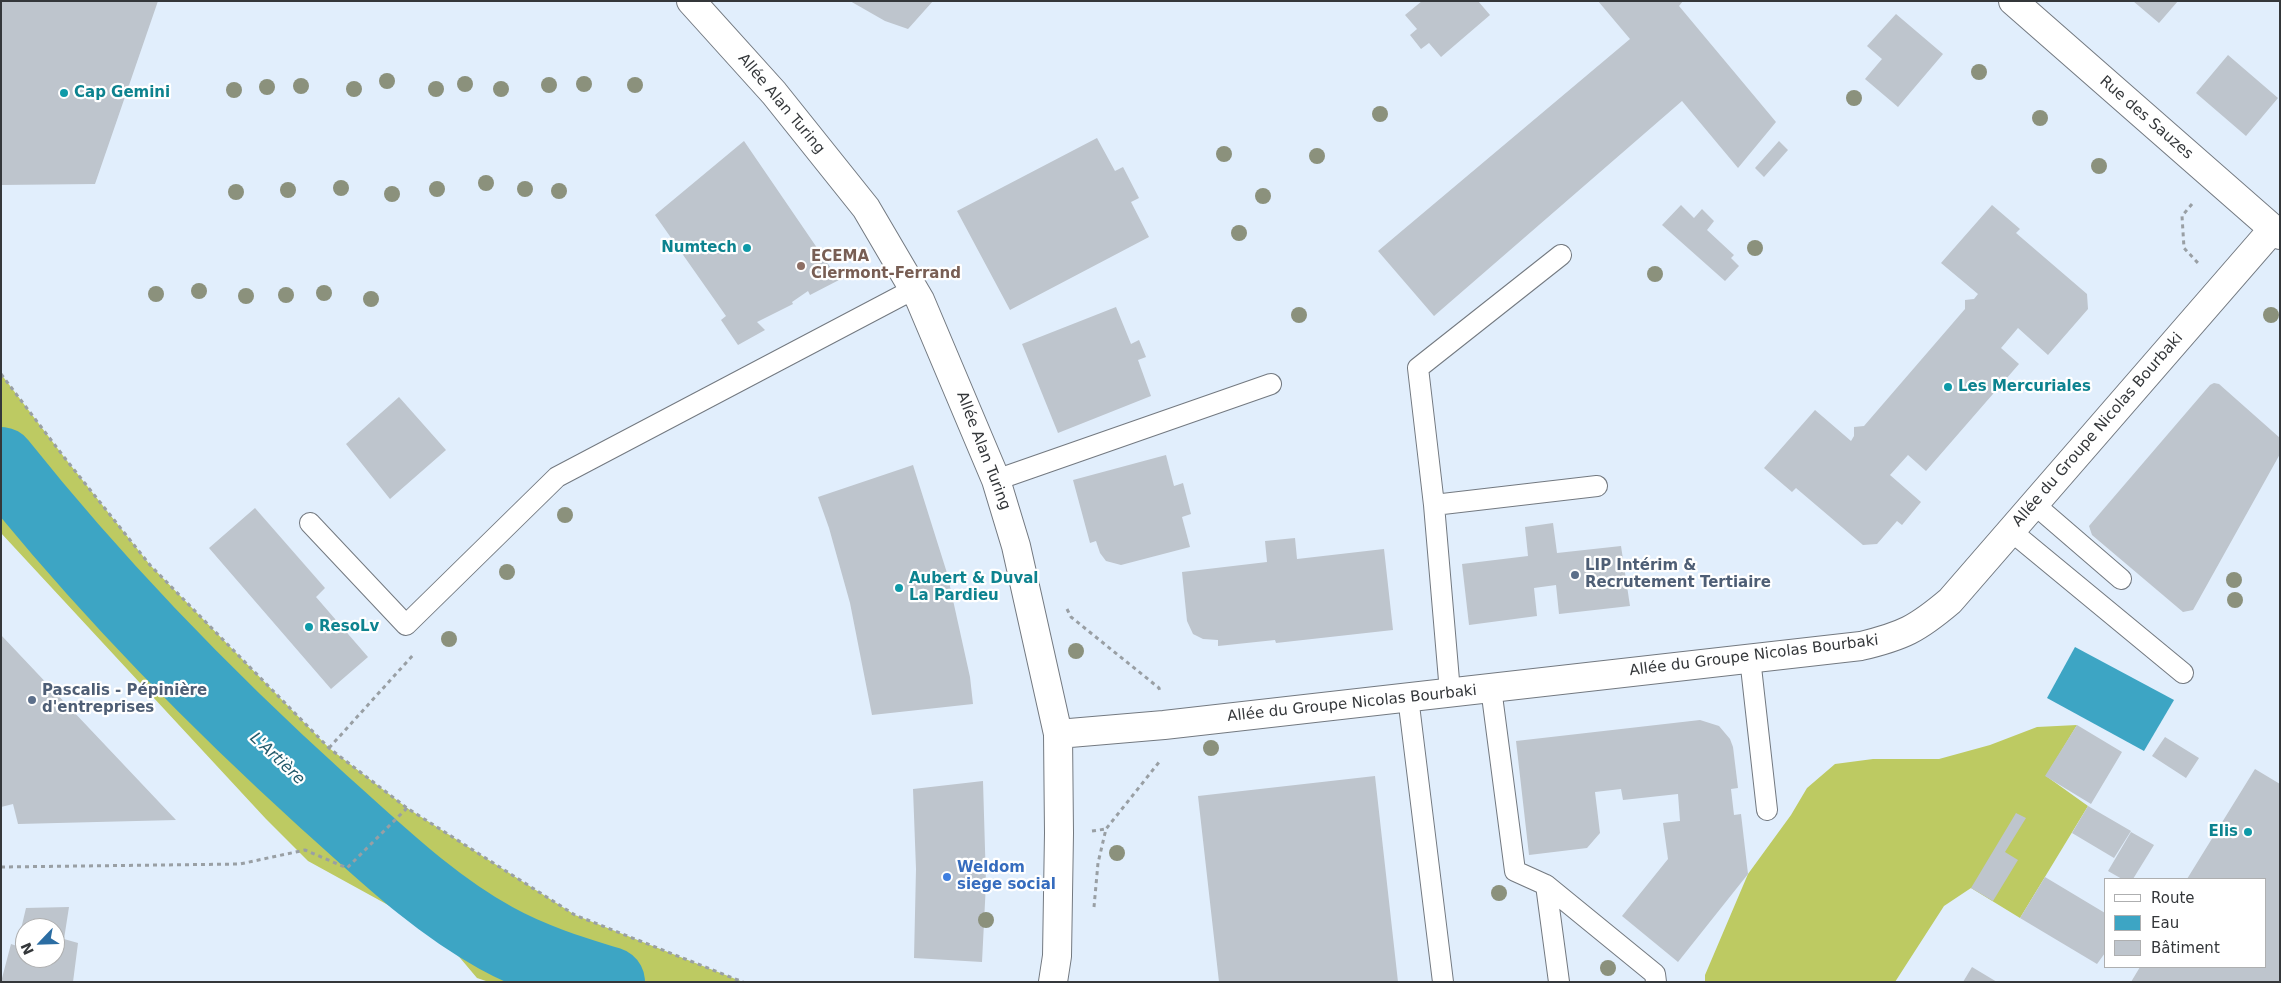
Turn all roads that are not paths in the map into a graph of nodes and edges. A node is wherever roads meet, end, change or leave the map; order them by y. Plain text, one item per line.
1 (691, 1) edge
2 (2013, 1) edge
3 (2276, 232) edge
4 (1561, 255) dead end
5 (914, 289) junction
6 (1271, 384) dead end
7 (996, 480) junction
8 (1597, 486) dead end
9 (2034, 504) junction
10 (1434, 505) junction
11 (310, 522) dead end
12 (2011, 531) junction
13 (2121, 579) dead end
14 (1750, 658) junction
15 (2183, 673) dead end
16 (1491, 688) junction
17 (1450, 692) junction
18 (1408, 697) junction
19 (1058, 734) junction
20 (1767, 810) dead end
21 (1546, 885) junction
22 (1053, 982) edge
23 (1443, 982) edge
24 (1559, 982) edge
25 (1656, 982) edge

1 - 5 street, Allée Alan Turing
2 - 3 street, Rue des Sauzes
3 - 9 street, Allée du Groupe Nicolas Bourbaki
4 - 10 lane
5 - 7 street, Allée Alan Turing
5 - 11 lane
6 - 7 lane
7 - 19 street, Allée Alan Turing
8 - 10 lane
9 - 12 street, Allée du Groupe Nicolas Bourbaki
9 - 13 lane
10 - 17 lane
12 - 14 street, Allée du Groupe Nicolas Bourbaki
12 - 15 lane
14 - 16 street, Allée du Groupe Nicolas Bourbaki
14 - 20 lane
16 - 17 street, Allée du Groupe Nicolas Bourbaki
16 - 21 lane
17 - 18 street, Allée du Groupe Nicolas Bourbaki
18 - 19 street, Allée du Groupe Nicolas Bourbaki
18 - 23 lane
19 - 22 street, Allée Alan Turing
21 - 24 lane
21 - 25 lane

